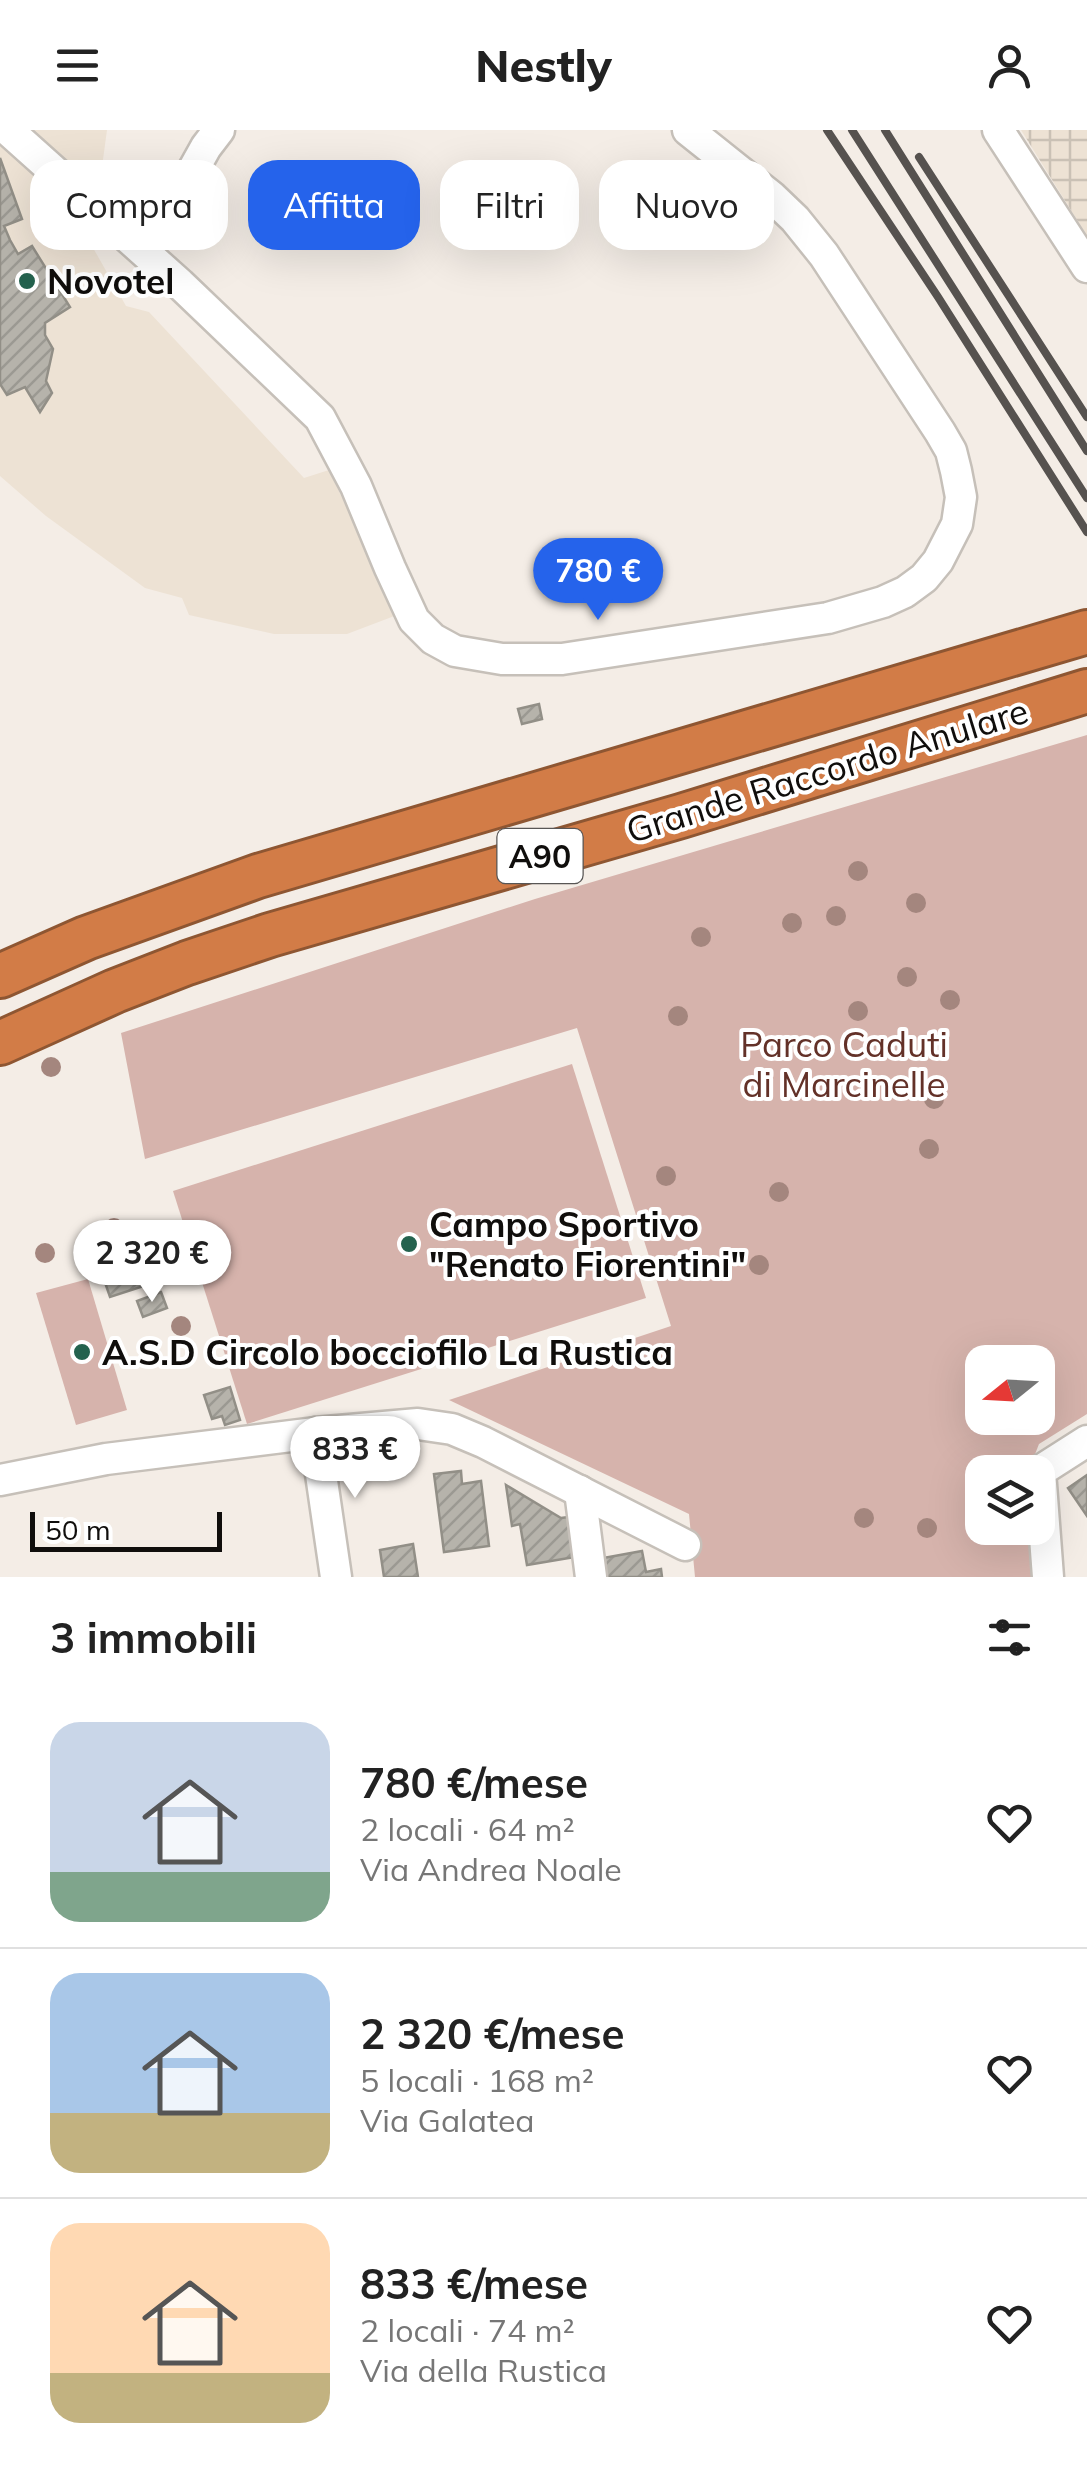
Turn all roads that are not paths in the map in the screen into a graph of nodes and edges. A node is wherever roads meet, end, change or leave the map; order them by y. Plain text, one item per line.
1 (8, 130) edge
2 (219, 130) edge
3 (688, 130) edge
4 (998, 130) edge
5 (199, 160) edge
6 (1044, 198) junction
7 (1087, 221) edge
8 (1087, 267) edge
9 (1075, 636) edge
10 (1087, 691) edge
11 (0, 976) edge
12 (0, 1042) edge
13 (314, 1433) junction
14 (1087, 1441) edge
15 (0, 1480) edge
16 (580, 1491) junction
17 (685, 1545) dead end
18 (336, 1577) edge
19 (591, 1577) edge
20 (1048, 1577) edge

1 - 3 street
2 - 5 street
4 - 6 street
6 - 7 street
6 - 8 street
9 - 11 highway, Grande Raccordo Anulare / A90
10 - 12 highway, Grande Raccordo Anulare / A90
13 - 15 street
13 - 16 street
13 - 18 street
14 - 20 street
16 - 17 street
16 - 19 street

